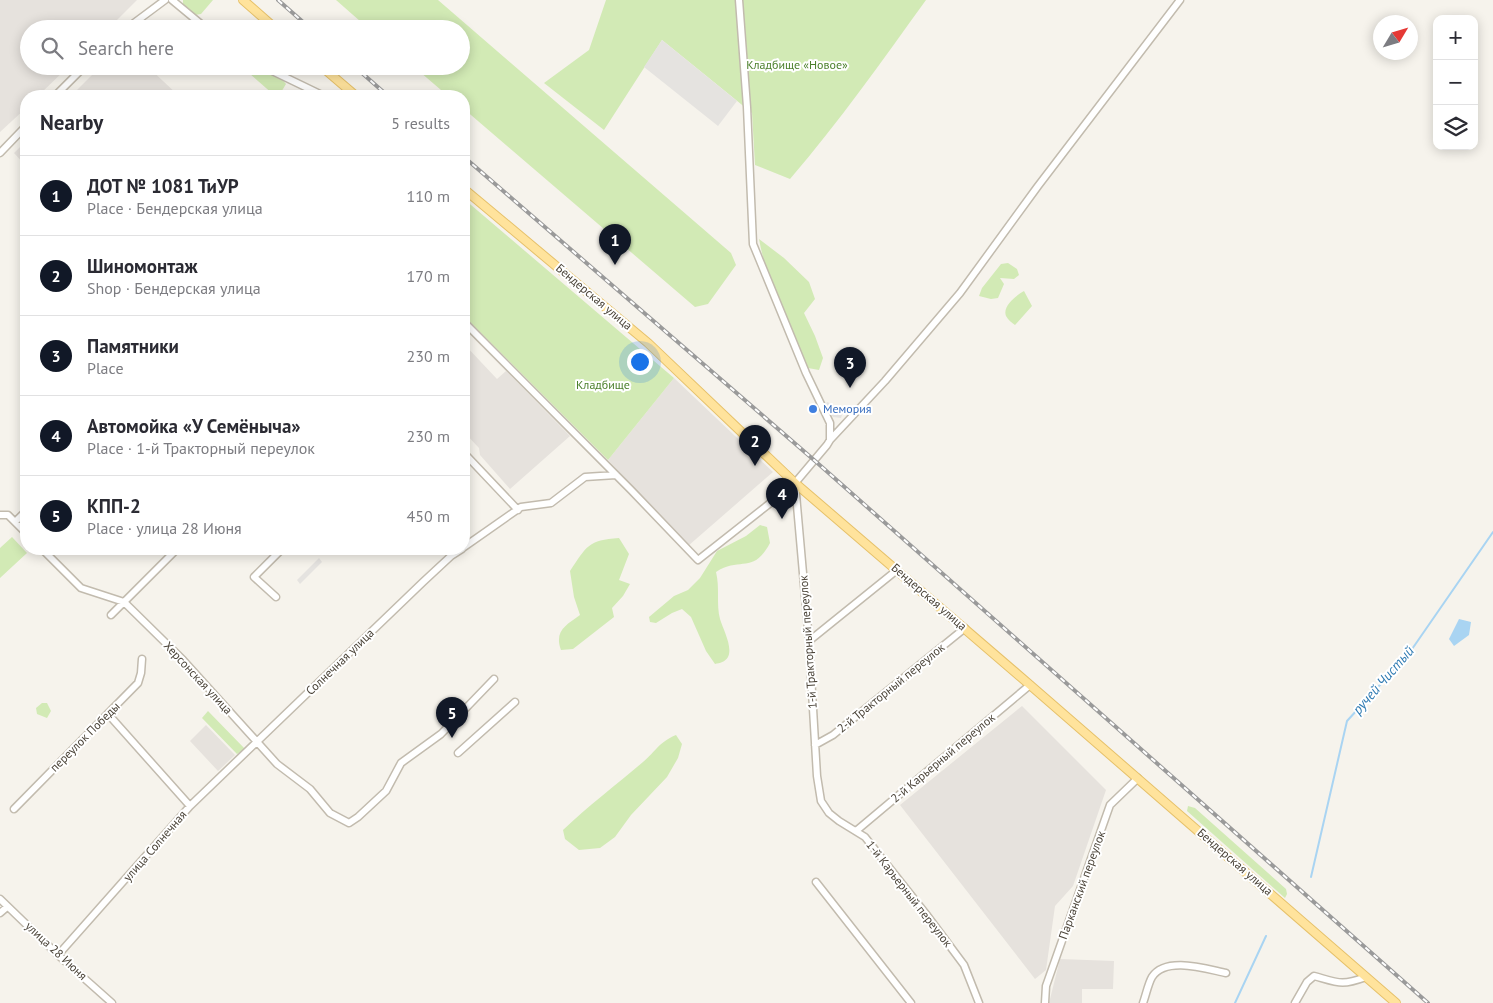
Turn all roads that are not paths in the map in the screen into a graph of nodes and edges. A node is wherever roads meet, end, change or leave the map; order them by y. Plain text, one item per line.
1 (166, 0) edge
2 (172, 0) edge
3 (243, 0) edge
4 (739, 0) edge
5 (1180, 0) edge
6 (138, 20) edge
7 (196, 20) edge
8 (266, 20) edge
9 (76, 75) edge
10 (281, 75) edge
11 (331, 75) edge
12 (61, 90) edge
13 (312, 90) edge
14 (349, 90) edge
15 (20, 132) edge
16 (0, 153) edge
17 (470, 194) edge
18 (470, 328) edge
19 (830, 440) junction
20 (470, 459) edge
21 (616, 475) junction
22 (795, 483) junction
23 (518, 510) junction
24 (0, 515) edge
25 (20, 517) edge
26 (15, 522) junction
27 (20, 527) edge
28 (470, 543) edge
29 (48, 555) edge
30 (171, 555) edge
31 (276, 555) edge
32 (452, 555) edge
33 (896, 570) junction
34 (276, 597) dead end
35 (124, 602) junction
36 (111, 615) dead end
37 (965, 628) junction
38 (809, 641) junction
39 (142, 659) dead end
40 (494, 679) dead end
41 (1030, 685) junction
42 (515, 702) dead end
43 (108, 714) junction
44 (257, 742) junction
45 (815, 745) junction
46 (458, 752) dead end
47 (1138, 778) junction
48 (821, 801) joint
49 (190, 806) junction
50 (14, 809) dead end
51 (856, 831) junction
52 (816, 882) dead end
53 (0, 900) edge
54 (7, 907) junction
55 (0, 914) edge
56 (58, 954) junction
57 (1226, 973) dead end
58 (1366, 977) junction
59 (112, 1003) edge
60 (911, 1003) edge
61 (979, 1003) edge
62 (1045, 1003) edge
63 (1144, 1003) edge
64 (1295, 1003) edge
65 (1396, 1003) edge

1 - 6 street
2 - 7 street
3 - 8 main road
4 - 19 street
5 - 19 street
9 - 12 street
10 - 13 street
11 - 14 main road
15 - 16 street
17 - 22 main road, Бендерская улица
18 - 21 street
19 - 22 street
20 - 23 street
21 - 22 street
21 - 23 street
22 - 33 main road, Бендерская улица
22 - 38 street, 1-й Тракторный переулок
23 - 28 street, Солнечная улица
24 - 26 street
25 - 26 street
26 - 27 street
29 - 35 street
30 - 35 street
31 - 34 street
32 - 44 street, Солнечная улица
33 - 37 main road, Бендерская улица
33 - 38 street
35 - 36 street
35 - 44 street, Херсонская улица
37 - 41 main road, Бендерская улица
37 - 45 street, 2-й Тракторный переулок
38 - 45 street, 1-й Тракторный переулок
39 - 43 street, переулок Победы
40 - 44 street
41 - 47 main road, Бендерская улица
41 - 51 street, 2-й Карьерный переулок
42 - 46 street
43 - 49 street
43 - 50 street, переулок Победы
44 - 49 street, улица Солнечная
45 - 48 street, 1-й Тракторный переулок
47 - 58 main road, Бендерская улица
47 - 62 street, Парканский переулок
48 - 51 street, 1-й Карьерный переулок
49 - 56 street, улица Солнечная
51 - 61 street, 1-й Карьерный переулок
52 - 60 street
53 - 54 street, улица 28 Июня
54 - 55 street
54 - 56 street, улица 28 Июня
56 - 59 street, улица 28 Июня
57 - 63 street
58 - 64 street
58 - 65 main road, Бендерская улица

